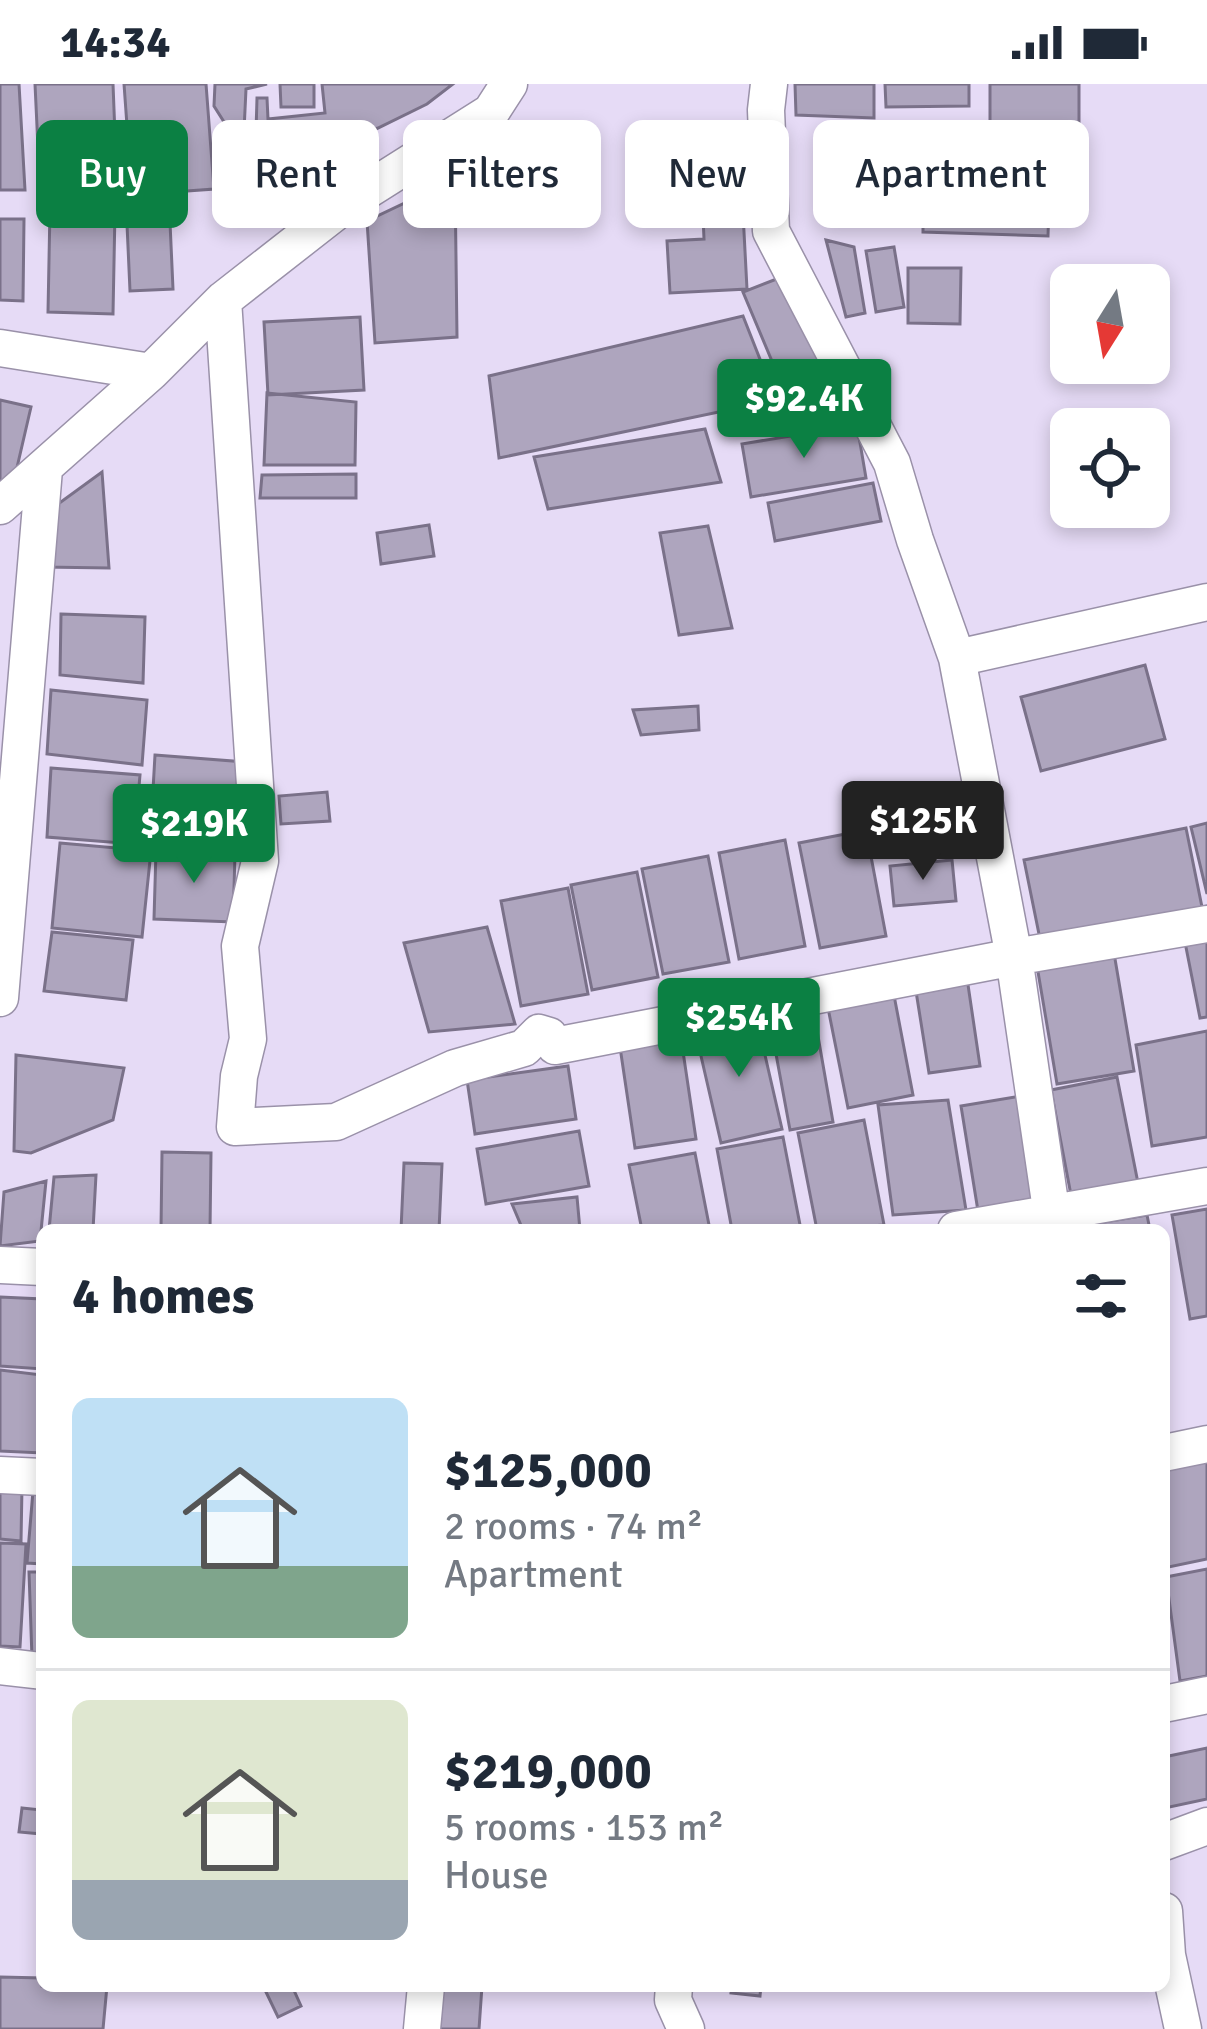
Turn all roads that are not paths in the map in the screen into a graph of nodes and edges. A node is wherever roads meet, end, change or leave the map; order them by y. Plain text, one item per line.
1 (509, 84) edge
2 (769, 84) edge
3 (223, 300) junction
4 (0, 348) edge
5 (151, 372) junction
6 (44, 469) junction
7 (0, 506) edge
8 (1207, 602) edge
9 (957, 658) junction
10 (1207, 924) edge
11 (1014, 957) junction
12 (0, 998) edge
13 (1207, 1186) edge
14 (1052, 1222) edge
15 (0, 1265) edge
16 (36, 1267) edge
17 (1207, 1444) edge
18 (1170, 1452) edge
19 (0, 1475) edge
20 (36, 1477) edge
21 (0, 1666) edge
22 (36, 1670) edge
23 (1207, 1695) edge
24 (1170, 1703) edge
25 (1207, 1826) edge
26 (1170, 1840) edge
27 (1170, 1969) edge
28 (425, 1992) edge
29 (674, 1992) edge
30 (422, 2029) edge
31 (686, 2029) edge
32 (1183, 2029) edge

1 - 3 street
2 - 9 street
3 - 5 street
3 - 11 street
4 - 5 street
5 - 6 street
6 - 7 street
6 - 12 street
8 - 9 street
9 - 11 street
10 - 11 street
11 - 14 street
13 - 14 street
15 - 16 street
17 - 18 street
19 - 20 street
21 - 22 street
23 - 24 street
25 - 26 street
27 - 32 street
28 - 30 street
29 - 31 street

